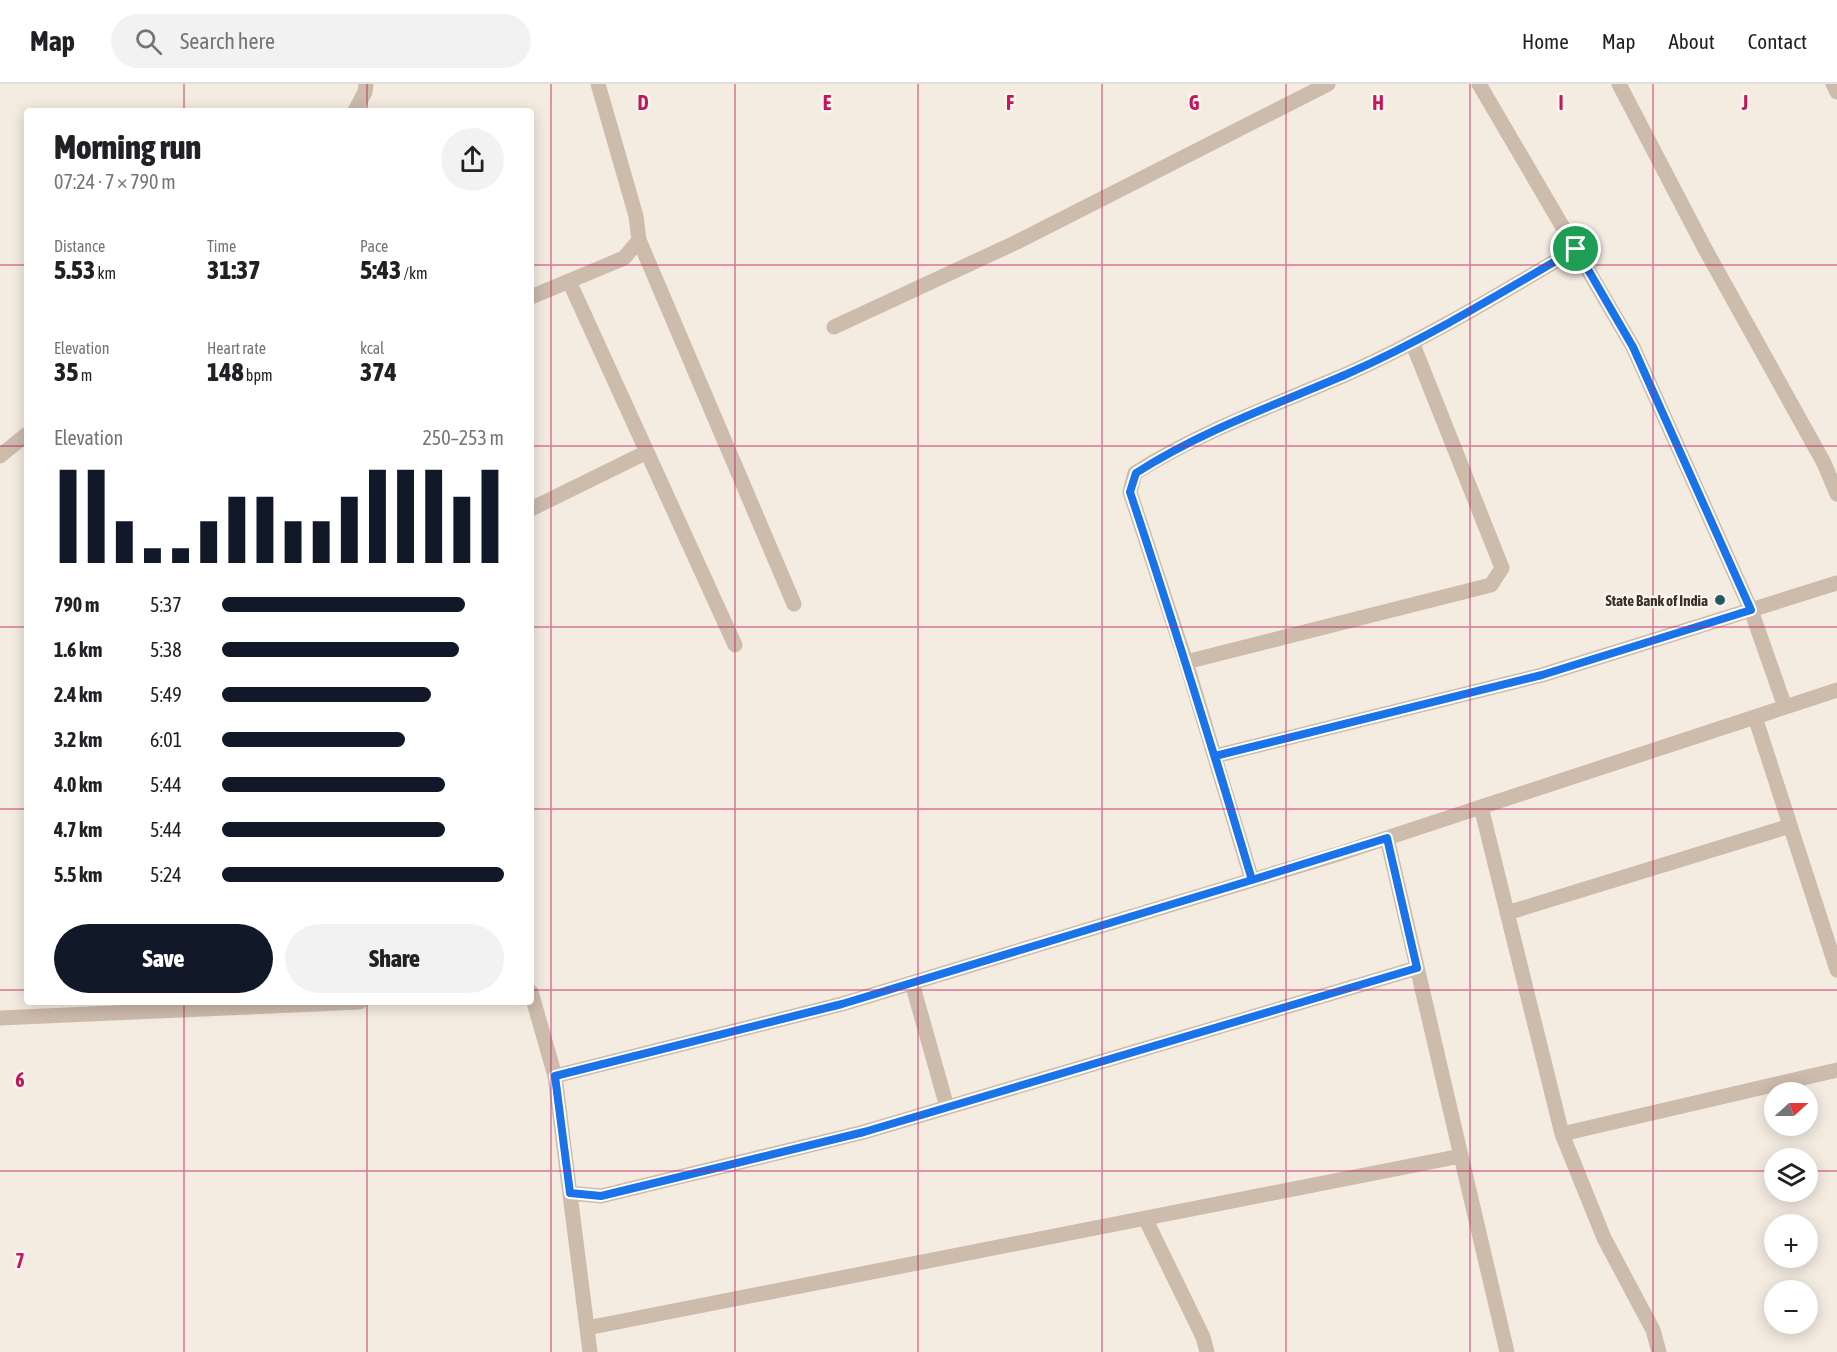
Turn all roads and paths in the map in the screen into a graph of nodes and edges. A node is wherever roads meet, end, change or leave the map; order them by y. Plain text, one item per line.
1 (366, 84) edge
2 (598, 84) edge
3 (1328, 84) edge
4 (1479, 84) edge
5 (1619, 84) edge
6 (1833, 84) edge
7 (1837, 92) edge
8 (357, 108) edge
9 (639, 240) junction
10 (1576, 249) junction
11 (569, 281) junction
12 (534, 296) edge
13 (834, 327) dead end
14 (1412, 342) junction
15 (24, 436) edge
16 (647, 452) junction
17 (0, 456) edge
18 (1837, 494) edge
19 (534, 508) edge
20 (1837, 583) edge
21 (794, 604) dead end
22 (1751, 610) junction
23 (735, 645) dead end
24 (1186, 662) junction
25 (1837, 690) edge
26 (1785, 707) junction
27 (1755, 717) junction
28 (1215, 756) junction
29 (1481, 807) junction
30 (1790, 826) junction
31 (1387, 838) junction
32 (1252, 880) junction
33 (1507, 913) junction
34 (1417, 968) junction
35 (1837, 970) edge
36 (912, 983) junction
37 (534, 1004) edge
38 (292, 1005) edge
39 (0, 1018) edge
40 (1837, 1070) edge
41 (555, 1076) junction
42 (947, 1107) junction
43 (1562, 1134) junction
44 (1461, 1156) junction
45 (570, 1193) junction
46 (1144, 1218) junction
47 (587, 1328) junction
48 (590, 1352) edge
49 (1207, 1352) edge
50 (1507, 1352) edge
51 (1659, 1352) edge

1 - 8 street
2 - 9 street
3 - 13 street
4 - 10 street
5 - 18 street
6 - 7 street
9 - 11 street
9 - 21 street
10 - 14 street
10 - 22 street
11 - 12 street
11 - 16 street
14 - 24 street
14 - 24 street
15 - 17 street
16 - 19 street
16 - 23 street
20 - 22 street
22 - 26 street
22 - 28 street
24 - 28 street
25 - 26 street
26 - 27 street
27 - 29 street
27 - 30 street
28 - 32 street
29 - 31 street
29 - 33 street
30 - 33 street
30 - 35 street
31 - 32 street
31 - 34 street
32 - 36 street
33 - 43 street
34 - 42 street
34 - 44 street
36 - 41 street
36 - 42 street
37 - 41 street
38 - 39 street
40 - 43 street
41 - 45 street
42 - 45 street
43 - 51 street
44 - 46 street
44 - 50 street
45 - 47 street
46 - 47 street
46 - 49 street
47 - 48 street

